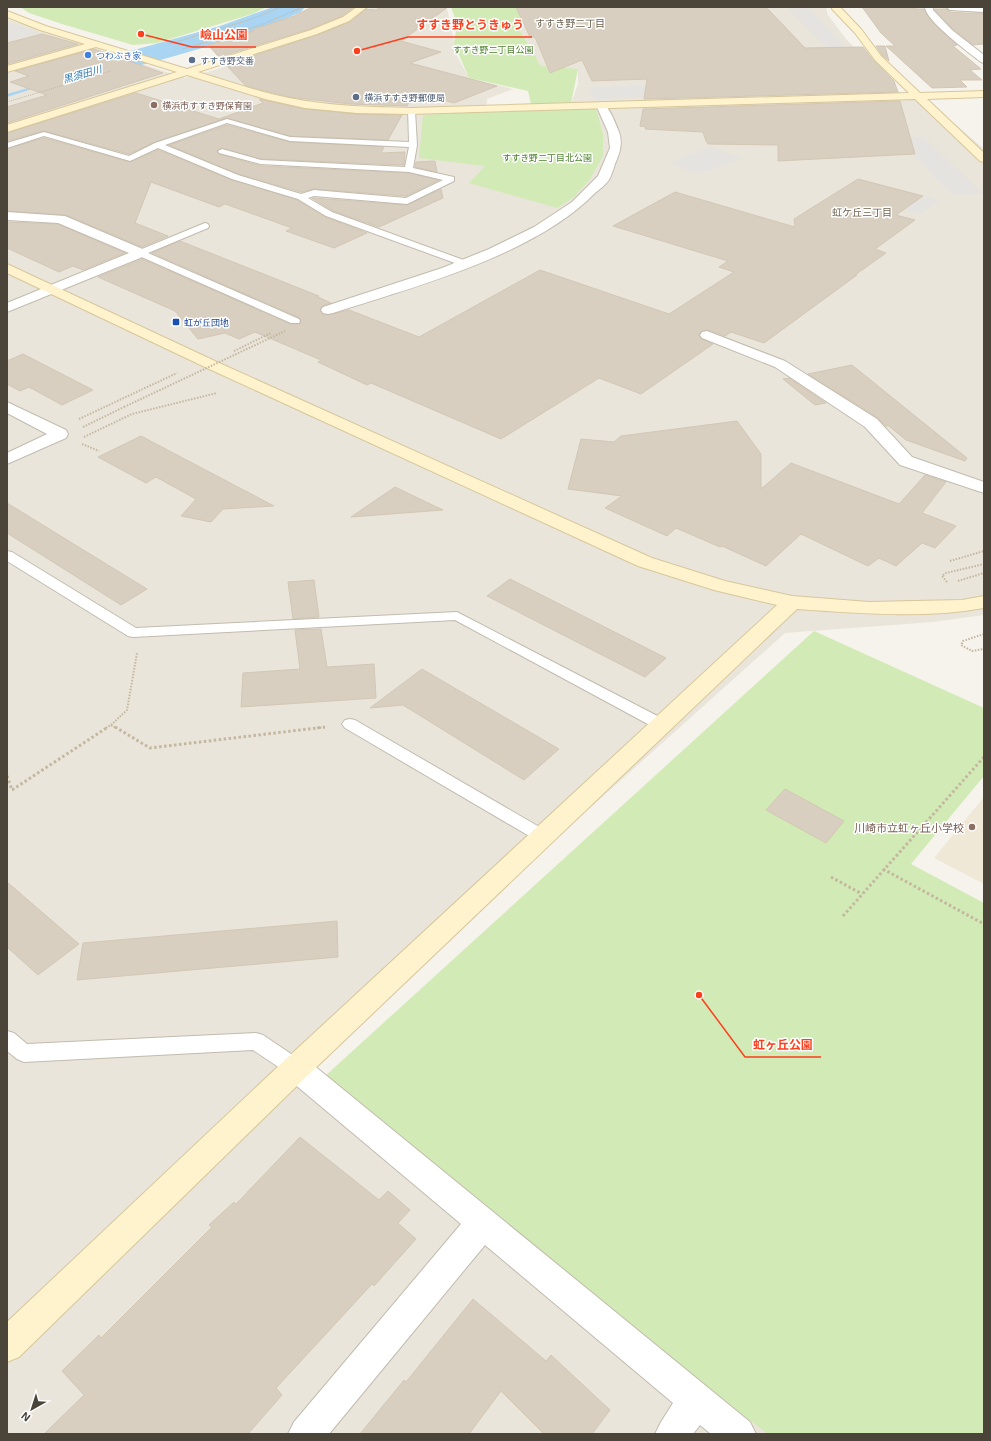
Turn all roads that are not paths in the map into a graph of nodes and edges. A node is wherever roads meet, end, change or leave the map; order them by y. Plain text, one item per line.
1 (363, 7) edge
2 (836, 7) edge
3 (929, 7) edge
4 (950, 7) edge
5 (984, 9) edge
6 (7, 14) edge
7 (96, 44) junction
8 (984, 60) edge
9 (7, 69) edge
10 (186, 72) junction
11 (984, 94) edge
12 (918, 96) junction
13 (601, 105) junction
14 (411, 111) junction
15 (7, 129) edge
16 (413, 144) junction
17 (158, 145) junction
18 (7, 146) edge
19 (222, 151) dead end
20 (984, 159) edge
21 (409, 170) junction
22 (301, 197) junction
23 (7, 216) edge
24 (205, 226) dead end
25 (140, 253) junction
26 (466, 264) junction
27 (7, 268) edge
28 (53, 289) junction
29 (7, 308) edge
30 (328, 310) dead end
31 (295, 321) dead end
32 (707, 335) dead end
33 (7, 407) edge
34 (7, 459) edge
35 (984, 488) edge
36 (7, 555) edge
37 (792, 602) junction
38 (984, 602) edge
39 (350, 724) road end
40 (662, 725) junction
41 (542, 836) junction
42 (7, 1040) edge
43 (296, 1068) junction
44 (483, 1223) junction
45 (7, 1345) edge
46 (696, 1399) junction
47 (306, 1434) edge
48 (672, 1434) edge
49 (738, 1434) edge

1 - 10 street
2 - 12 street
3 - 8 street
4 - 5 street
6 - 7 street
7 - 9 street
7 - 10 street
10 - 14 street
10 - 15 street
11 - 12 street
12 - 13 street
12 - 20 street
13 - 14 street
13 - 26 street
14 - 16 lane
16 - 17 lane
16 - 21 lane
17 - 18 lane
17 - 22 lane
19 - 21 lane
21 - 22 lane
22 - 26 lane
23 - 25 street
24 - 25 lane
25 - 28 street
25 - 31 lane
26 - 30 street
27 - 28 street
28 - 29 street
28 - 37 street
32 - 35 street
33 - 34 street
36 - 40 lane
37 - 38 street
37 - 40 street
39 - 41 lane
40 - 41 street
41 - 43 street
42 - 43 lane
43 - 44 street
43 - 45 street
44 - 46 street
44 - 47 street
46 - 48 street
46 - 49 street

